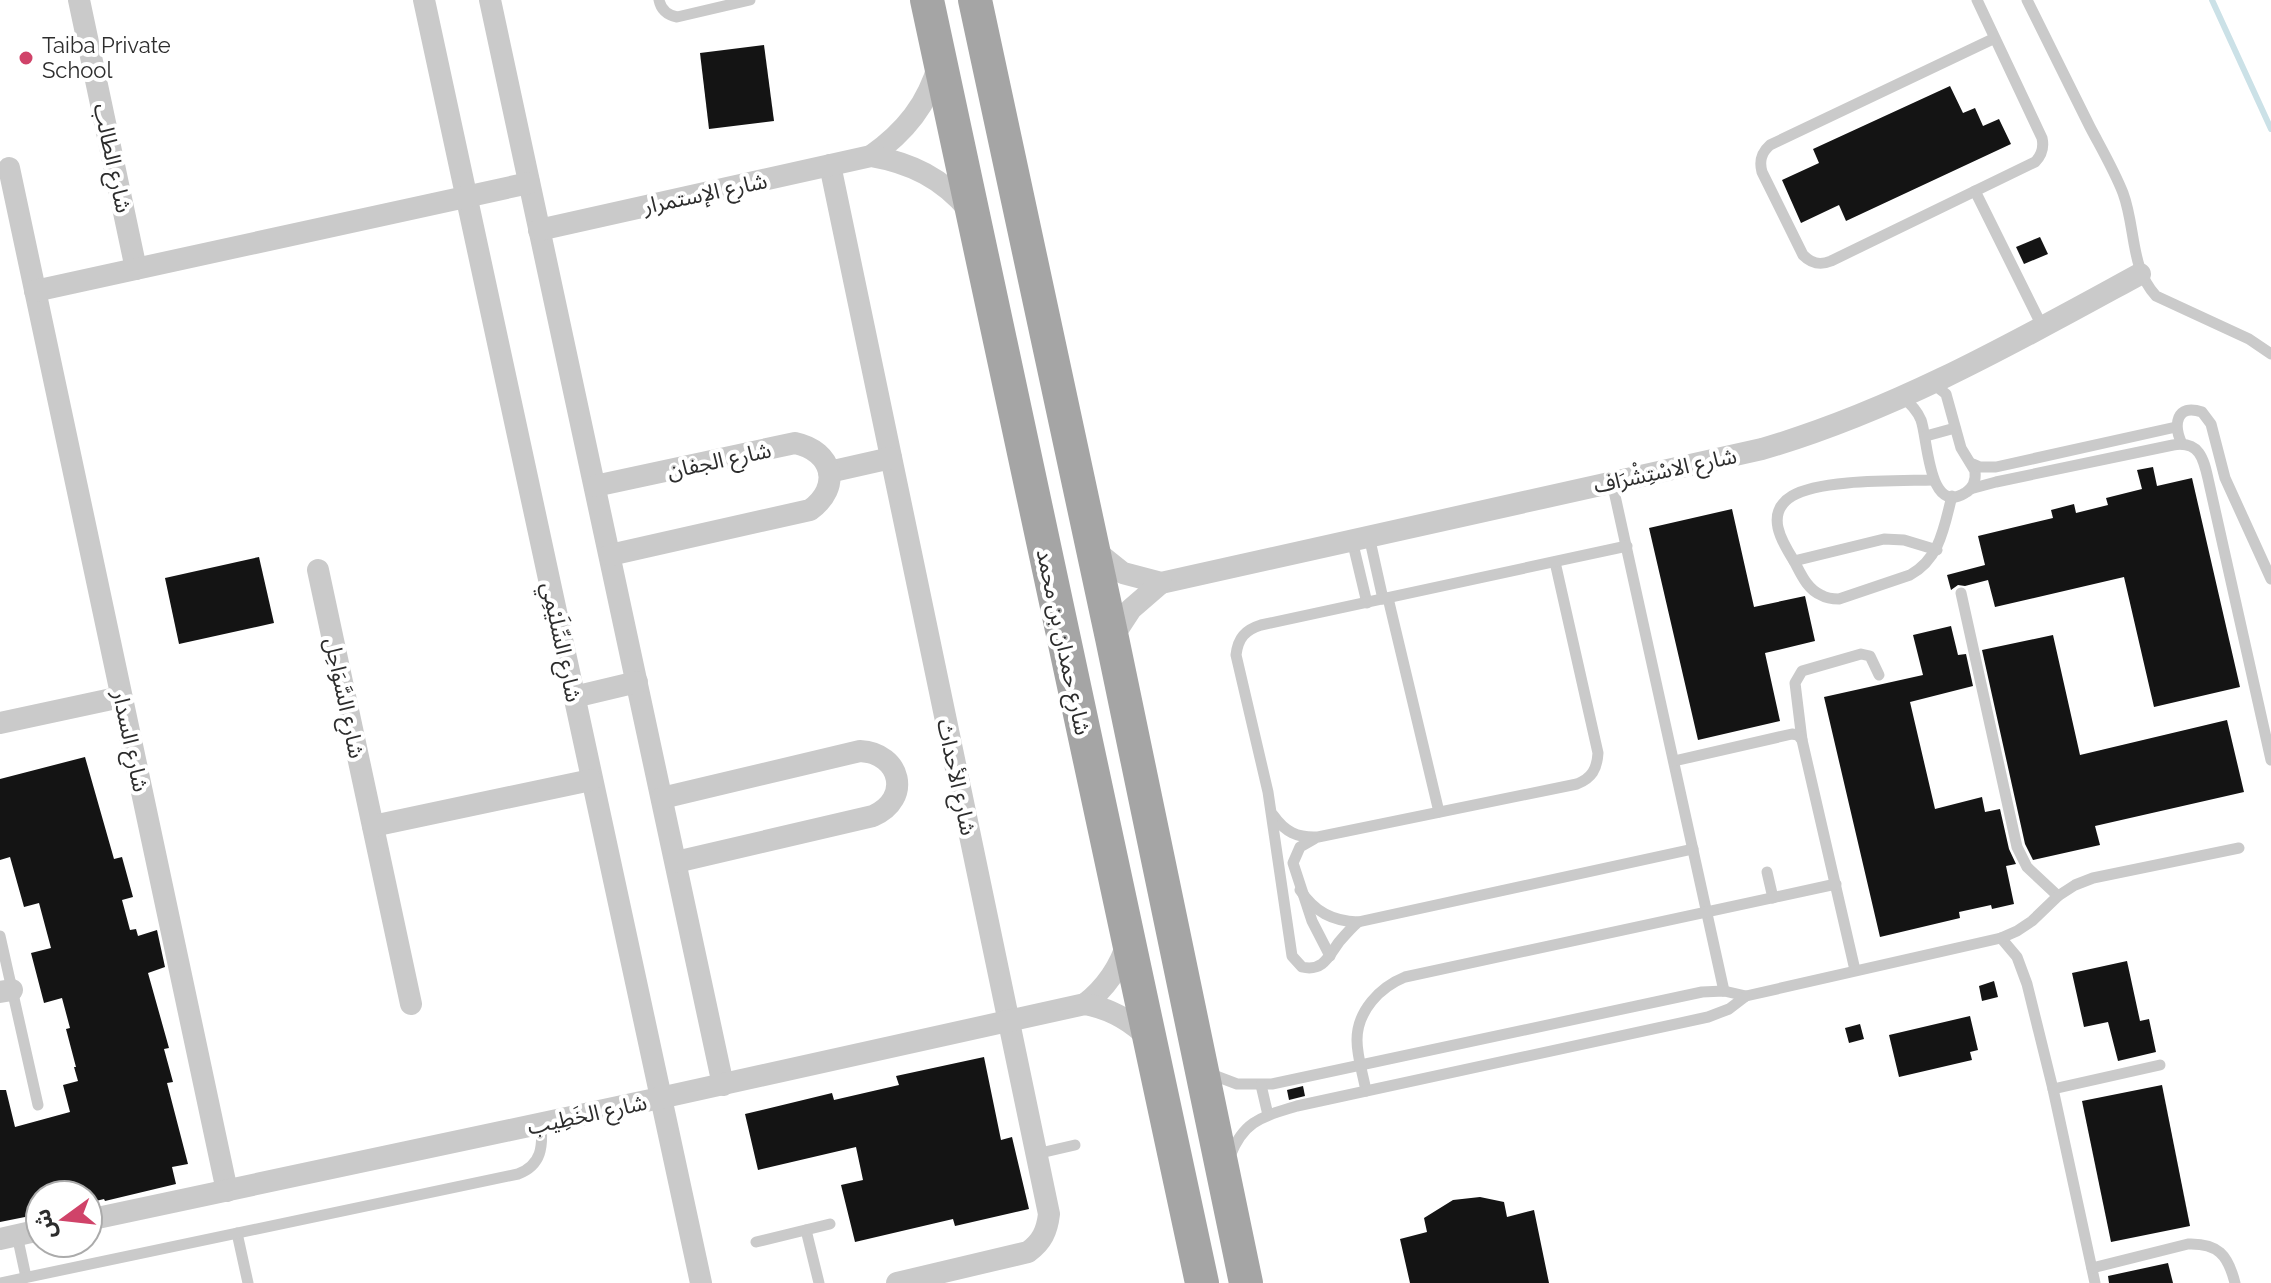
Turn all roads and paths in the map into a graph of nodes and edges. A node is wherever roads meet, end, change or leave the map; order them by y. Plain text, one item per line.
1 (79, 0) edge
2 (424, 0) edge
3 (490, 0) edge
4 (659, 0) edge
5 (750, 0) edge
6 (927, 0) edge
7 (975, 0) edge
8 (1977, 0) edge
9 (2027, 0) edge
10 (1995, 38) junction
11 (940, 59) junction
12 (871, 156) junction
13 (830, 165) junction
14 (9, 168) dead end
15 (529, 183) junction
16 (1975, 191) junction
17 (466, 197) junction
18 (973, 215) junction
19 (539, 230) junction
20 (136, 269) junction
21 (2140, 274) junction
22 (35, 291) junction
23 (2043, 328) junction
24 (2271, 354) edge
25 (1931, 382) junction
26 (1901, 396) junction
27 (2176, 427) junction
28 (1955, 428) junction
29 (1926, 436) junction
30 (2182, 444) junction
31 (2218, 452) junction
32 (2202, 457) junction
33 (891, 458) junction
34 (1973, 464) junction
35 (829, 472) junction
36 (1933, 480) junction
37 (1612, 482) junction
38 (595, 486) junction
39 (1970, 489) junction
40 (1952, 496) junction
41 (1361, 538) junction
42 (1627, 546) junction
43 (1091, 547) junction
44 (1937, 550) junction
45 (610, 555) junction
46 (1794, 561) junction
47 (1555, 562) junction
48 (318, 570) dead end
49 (2271, 579) edge
50 (1161, 583) junction
51 (1961, 593) dead end
52 (1386, 599) junction
53 (1367, 603) junction
54 (1112, 638) junction
55 (1879, 675) dead end
56 (637, 682) junction
57 (121, 697) junction
58 (574, 697) junction
59 (0, 723) edge
60 (1802, 740) junction
61 (2271, 760) edge
62 (1674, 761) junction
63 (591, 780) junction
64 (662, 798) junction
65 (1439, 812) junction
66 (1271, 813) junction
67 (373, 826) junction
68 (1318, 837) junction
69 (2239, 848) dead end
70 (1693, 849) junction
71 (676, 862) junction
72 (1767, 872) dead end
73 (1836, 884) junction
74 (1300, 890) junction
75 (2058, 896) junction
76 (1773, 898) junction
77 (1707, 912) junction
78 (1358, 922) junction
79 (0, 936) edge
80 (2001, 938) junction
81 (1128, 941) junction
82 (1330, 956) junction
83 (1855, 970) junction
84 (6, 991) edge
85 (1724, 991) junction
86 (1746, 996) junction
87 (411, 1004) dead end
88 (1085, 1004) junction
89 (1008, 1021) junction
90 (1150, 1040) junction
91 (1361, 1065) junction
92 (2160, 1065) dead end
93 (1200, 1069) junction
94 (723, 1085) junction
95 (1261, 1085) junction
96 (2053, 1089) junction
97 (1366, 1091) junction
98 (660, 1098) junction
99 (38, 1105) dead end
100 (1268, 1115) junction
101 (541, 1124) junction
102 (1075, 1145) dead end
103 (1036, 1154) junction
104 (1223, 1175) junction
105 (227, 1191) junction
106 (104, 1217) edge
107 (830, 1224) dead end
108 (806, 1230) junction
109 (237, 1233) junction
110 (8, 1237) edge
111 (756, 1242) dead end
112 (2092, 1268) junction
113 (26, 1277) junction
114 (0, 1283) edge
115 (248, 1283) edge
116 (701, 1283) edge
117 (819, 1283) edge
118 (897, 1283) edge
119 (1202, 1283) edge
120 (1246, 1283) edge
121 (2095, 1283) edge
122 (2235, 1283) edge

1 - 20 street, شارع الطالب
2 - 17 street, شارع السِّلَيْمِي
3 - 15 street
4 - 5 lane
6 - 11 main road, شارع حمدان بن محمد
7 - 43 main road
8 - 10 lane
9 - 21 lane
10 - 16 lane
10 - 16 lane
11 - 12 street, شارع الإستمرار
11 - 18 main road, شارع حمدان بن محمد
12 - 13 street, شارع الإستمرار
12 - 18 street, شارع الإستمرار
13 - 19 street, شارع الإستمرار
13 - 33 street, شارع الأحداث
14 - 22 street, شارع السدار
15 - 17 street
15 - 19 street
16 - 23 lane
17 - 20 street
17 - 58 street, شارع السِّلَيْمِي
18 - 81 main road, شارع حمدان بن محمد
19 - 38 street
20 - 22 street
21 - 23 street, شارع الاسْتِشْرَاف
21 - 24 lane
22 - 57 street, شارع السدار
23 - 25 street, شارع الاسْتِشْرَاف
25 - 26 street, شارع الاسْتِشْرَاف
25 - 28 lane
26 - 29 lane
26 - 37 street, شارع الاسْتِشْرَاف
27 - 30 lane
27 - 31 lane
27 - 34 lane
28 - 29 lane
28 - 34 lane
29 - 36 lane
30 - 32 lane
30 - 39 lane
31 - 32 lane
31 - 49 lane
32 - 61 lane
33 - 35 street
33 - 89 street, شارع الأحداث
34 - 39 lane
35 - 38 street, شارع الجفان
35 - 45 street
36 - 40 lane
36 - 46 lane
37 - 41 street, شارع الاسْتِشْرَاف
37 - 42 lane
38 - 45 street
39 - 40 lane
40 - 44 lane
41 - 50 street, شارع الاسْتِشْرَاف
41 - 52 lane
41 - 53 lane
42 - 47 lane
42 - 62 lane
43 - 50 street, شارع الاسْتِشْرَاف
43 - 54 main road
44 - 46 lane
44 - 46 lane
45 - 56 street
47 - 52 lane
47 - 65 lane
48 - 67 street, شارع السَّوَاحِل
50 - 54 street, شارع الاسْتِشْرَاف
51 - 75 lane
52 - 53 lane
52 - 65 lane
53 - 66 lane
54 - 93 main road
55 - 60 lane
56 - 58 street
56 - 64 street
57 - 59 street
57 - 105 street, شارع السدار
58 - 63 street, شارع السِّلَيْمِي
60 - 62 lane
60 - 73 lane
62 - 70 lane
63 - 67 street
63 - 98 street, شارع السِّلَيْمِي
64 - 71 street
64 - 71 street
65 - 68 lane
66 - 68 lane
66 - 82 lane
67 - 87 street, شارع السَّوَاحِل
68 - 74 lane
69 - 75 lane
70 - 77 lane
70 - 78 lane
71 - 94 street
72 - 76 lane
73 - 76 lane
73 - 83 lane
74 - 78 lane
74 - 82 lane
75 - 80 lane
76 - 77 lane
77 - 85 lane
77 - 91 lane
78 - 82 lane
79 - 84 lane
80 - 83 lane
80 - 96 lane
81 - 88 street
81 - 90 main road, شارع حمدان بن محمد
83 - 86 lane
84 - 99 lane
85 - 86 lane
85 - 91 lane
86 - 97 lane
88 - 89 street, شارع الخَطِيب
88 - 90 street
89 - 94 street, شارع الخَطِيب
89 - 103 street, شارع الأحداث
90 - 119 main road, شارع حمدان بن محمد
91 - 95 lane
91 - 97 lane
92 - 96 lane
93 - 95 lane
93 - 104 main road
94 - 98 street, شارع الخَطِيب
95 - 100 lane
96 - 112 lane
97 - 100 lane
98 - 101 street, شارع الخَطِيب
98 - 116 street, شارع السِّلَيْمِي
100 - 104 lane
101 - 105 street, شارع الخَطِيب
101 - 109 lane
102 - 103 lane
103 - 118 street, شارع الأحداث
104 - 120 main road
105 - 106 street, شارع الخَطِيب
107 - 108 lane
108 - 111 lane
108 - 117 lane
109 - 113 lane
109 - 115 lane
110 - 113 lane
112 - 121 lane
112 - 122 lane
113 - 114 lane

